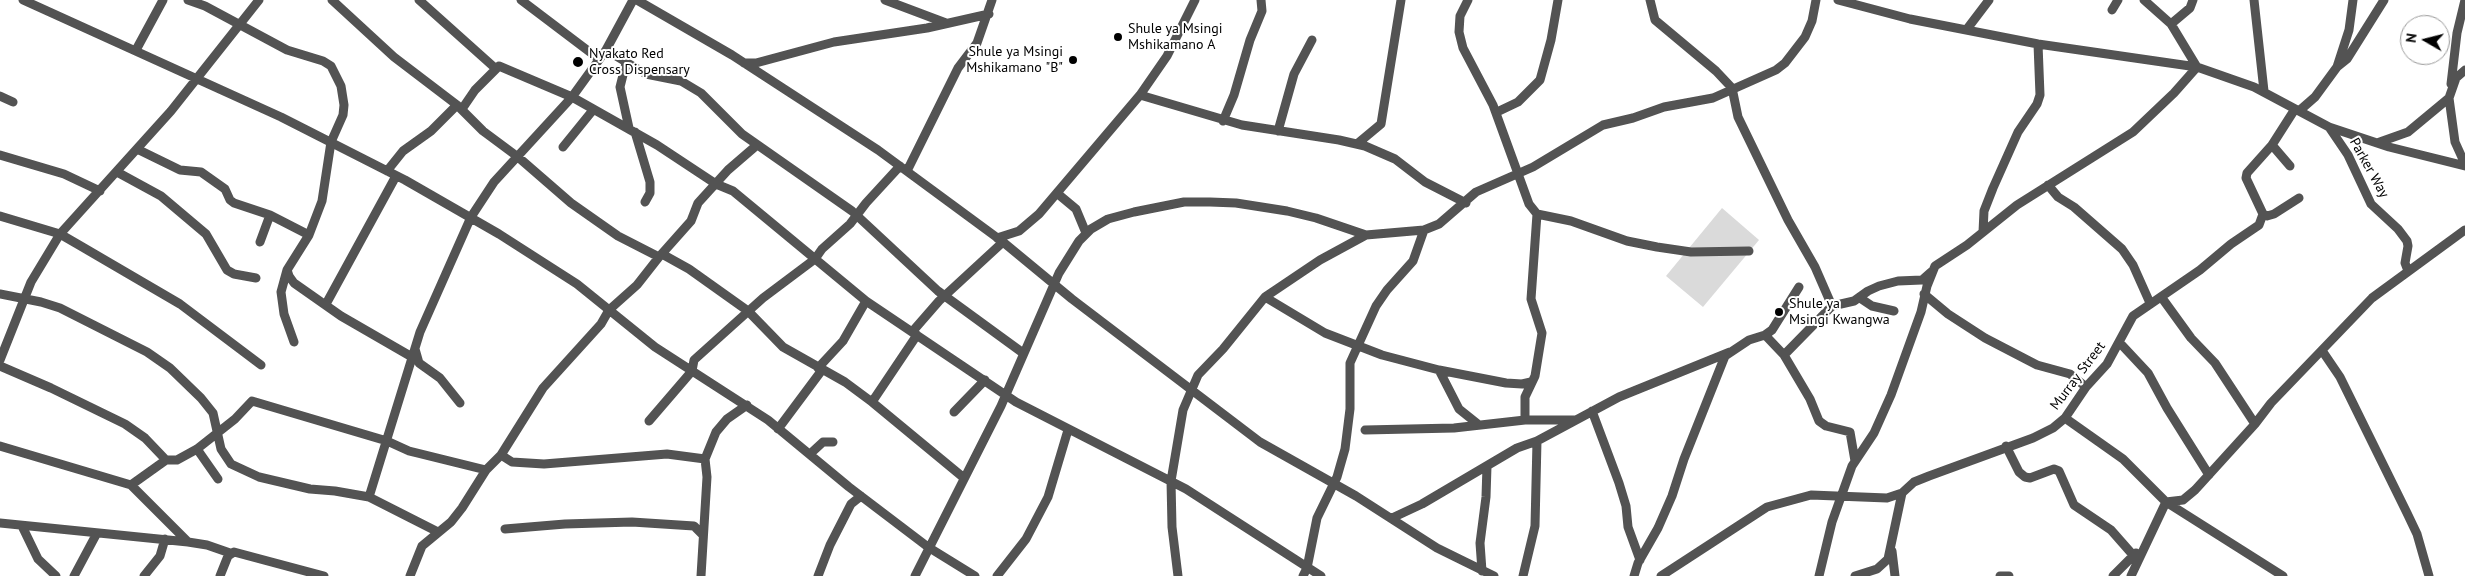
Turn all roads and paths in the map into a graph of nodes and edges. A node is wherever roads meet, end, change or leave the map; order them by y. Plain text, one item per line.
1 (163, 0) edge
2 (188, 0) edge
3 (259, 0) edge
4 (332, 0) edge
5 (419, 0) edge
6 (521, 0) edge
7 (633, 0) edge
8 (637, 0) edge
9 (885, 0) edge
10 (992, 0) edge
11 (1195, 0) edge
12 (1261, 0) edge
13 (1401, 0) edge
14 (1468, 0) edge
15 (1558, 0) edge
16 (1650, 0) edge
17 (1816, 0) edge
18 (1838, 0) edge
19 (1989, 0) edge
20 (2118, 0) edge
21 (2144, 0) edge
22 (2193, 0) edge
23 (2254, 0) edge
24 (2353, 0) edge
25 (2384, 0) edge
26 (2465, 0) edge
27 (26, 1) edge
28 (2112, 10) dead end
29 (988, 14) junction
30 (946, 23) junction
31 (2171, 24) junction
32 (239, 25) junction
33 (1967, 29) junction
34 (1312, 40) dead end
35 (2038, 44) junction
36 (136, 50) junction
37 (606, 50) junction
38 (599, 59) junction
39 (626, 63) junction
40 (743, 63) junction
41 (2197, 66) junction
42 (2337, 67) junction
43 (495, 68) junction
44 (2465, 70) edge
45 (198, 78) junction
46 (2452, 87) junction
47 (1732, 88) junction
48 (2264, 91) junction
49 (1140, 95) junction
50 (0, 96) edge
51 (572, 97) junction
52 (2448, 98) junction
53 (13, 102) dead end
54 (459, 107) junction
55 (593, 110) junction
56 (2297, 110) junction
57 (1497, 112) junction
58 (1223, 121) junction
59 (2329, 127) junction
60 (632, 130) junction
61 (1278, 131) junction
62 (331, 142) junction
63 (2377, 143) junction
64 (1357, 144) junction
65 (757, 145) junction
66 (2272, 145) junction
67 (563, 147) dead end
68 (137, 149) junction
69 (0, 155) edge
70 (518, 157) junction
71 (2465, 165) edge
72 (2290, 166) dead end
73 (904, 168) junction
74 (387, 171) junction
75 (117, 172) junction
76 (1518, 175) junction
77 (396, 176) junction
78 (716, 184) junction
79 (2048, 185) junction
80 (100, 191) junction
81 (1058, 194) junction
82 (2299, 198) dead end
83 (645, 202) dead end
84 (1466, 203) junction
85 (1538, 214) junction
86 (2263, 214) junction
87 (270, 215) junction
88 (857, 215) junction
89 (0, 216) edge
90 (470, 217) junction
91 (1424, 230) junction
92 (2465, 230) edge
93 (1983, 232) junction
94 (1086, 233) junction
95 (60, 234) junction
96 (309, 235) junction
97 (1366, 235) junction
98 (1000, 240) junction
99 (260, 242) dead end
100 (1749, 251) dead end
101 (660, 255) junction
102 (815, 259) junction
103 (287, 270) junction
104 (1933, 270) junction
105 (2408, 271) junction
106 (256, 278) dead end
107 (1054, 286) junction
108 (1799, 287) dead end
109 (0, 294) edge
110 (1924, 294) junction
111 (945, 296) junction
112 (1265, 297) junction
113 (1860, 298) junction
114 (2162, 298) junction
115 (24, 299) junction
116 (866, 301) junction
117 (2150, 303) junction
118 (326, 304) junction
119 (1832, 306) junction
120 (608, 310) junction
121 (748, 311) junction
122 (1894, 311) dead end
123 (915, 334) junction
124 (1765, 335) junction
125 (294, 342) dead end
126 (2119, 342) junction
127 (1356, 346) junction
128 (1730, 352) junction
129 (2323, 352) junction
130 (413, 353) junction
131 (1023, 353) junction
132 (1784, 355) junction
133 (0, 360) edge
134 (261, 365) dead end
135 (0, 366) edge
136 (820, 369) junction
137 (1439, 370) junction
138 (692, 371) junction
139 (985, 380) junction
140 (1531, 382) junction
141 (2086, 386) junction
142 (1190, 390) junction
143 (1006, 394) junction
144 (872, 402) junction
145 (460, 403) dead end
146 (747, 406) junction
147 (1592, 411) junction
148 (954, 412) dead end
149 (2065, 418) junction
150 (1525, 420) junction
151 (1578, 420) junction
152 (649, 421) dead end
153 (2255, 424) junction
154 (1479, 425) junction
155 (778, 429) junction
156 (1068, 430) junction
157 (1365, 430) dead end
158 (219, 432) junction
159 (387, 441) junction
160 (1537, 441) junction
161 (833, 442) dead end
162 (0, 446) edge
163 (2006, 446) junction
164 (198, 449) junction
165 (810, 454) junction
166 (501, 455) junction
167 (705, 459) junction
168 (166, 460) junction
169 (1855, 461) junction
170 (1487, 466) junction
171 (486, 470) junction
172 (2209, 475) junction
173 (964, 478) junction
174 (218, 479) dead end
175 (1171, 481) junction
176 (1333, 483) junction
177 (132, 485) junction
178 (1902, 493) junction
179 (861, 496) junction
180 (369, 497) junction
181 (1841, 497) junction
182 (2166, 502) junction
183 (1392, 518) junction
184 (0, 523) edge
185 (22, 526) junction
186 (505, 529) dead end
187 (438, 532) junction
188 (97, 533) junction
189 (702, 534) junction
190 (165, 539) junction
191 (188, 542) junction
192 (2146, 542) junction
193 (1891, 546) junction
194 (928, 547) junction
195 (230, 553) junction
196 (2133, 555) junction
197 (1640, 560) junction
198 (1877, 569) junction
199 (1305, 572) edge
200 (302, 573) edge
201 (1483, 573) edge
202 (56, 576) edge
203 (74, 576) edge
204 (144, 576) edge
205 (220, 576) edge
206 (324, 576) edge
207 (410, 576) edge
208 (702, 576) edge
209 (818, 576) edge
210 (915, 576) edge
211 (975, 576) edge
212 (997, 576) edge
213 (1178, 576) edge
214 (1321, 576) edge
215 (1494, 576) edge
216 (1523, 576) edge
217 (1634, 576) edge
218 (1661, 576) edge
219 (1819, 576) edge
220 (1855, 576) edge
221 (1894, 576) edge
222 (2000, 576) edge
223 (2009, 576) edge
224 (2113, 576) edge
225 (2131, 576) edge
226 (2284, 576) edge
227 (2429, 576) edge

1 - 36 street
2 - 32 street
3 - 32 street
4 - 54 street
5 - 43 street
6 - 38 street
7 - 37 street
8 - 40 street
9 - 30 street
10 - 29 street
11 - 49 street
12 - 58 street
13 - 64 street
14 - 57 street
15 - 57 street
16 - 47 street
17 - 47 street
18 - 33 street
19 - 33 street
20 - 28 street
21 - 31 street
22 - 31 street
23 - 48 street
24 - 42 street
25 - 42 street
26 - 46 street
27 - 36 street
29 - 30 street
29 - 73 street
30 - 40 street
31 - 41 street
32 - 45 street
32 - 62 street
33 - 35 street
34 - 61 street
35 - 41 street
35 - 93 street
36 - 45 street
37 - 38 street
37 - 39 street
38 - 51 street
39 - 60 street
39 - 65 street
40 - 73 street
41 - 48 street
41 - 79 street
42 - 56 street
43 - 51 street
43 - 54 street
44 - 46 street
45 - 62 street
45 - 68 street
46 - 52 street
47 - 76 street
47 - 119 street
48 - 56 street
49 - 58 street
49 - 81 street
50 - 53 street
51 - 55 street
51 - 70 street
52 - 63 street
52 - 71 street
54 - 70 street
54 - 74 street
55 - 60 street
55 - 67 street
56 - 59 street
56 - 66 street
57 - 76 street
58 - 61 street
59 - 63 street
59 - 105 street, Parker Way
60 - 78 street
60 - 83 street
61 - 64 street
62 - 74 street
62 - 96 street
63 - 71 street
64 - 84 street
65 - 78 street
65 - 88 street
66 - 72 street
66 - 86 street
68 - 75 street
68 - 87 street
69 - 80 street
70 - 90 street
70 - 101 street
73 - 88 street
73 - 98 street
74 - 77 street
75 - 80 street
75 - 106 street
76 - 84 street
76 - 85 street
77 - 90 street
77 - 118 street
78 - 101 street
78 - 102 street
79 - 93 street
79 - 117 street
80 - 95 street
81 - 94 street
81 - 98 street
82 - 86 street
84 - 91 street
85 - 100 street
85 - 140 street
86 - 114 street, Murray Street
87 - 96 street
87 - 99 street
88 - 102 street
88 - 111 street
89 - 95 street
90 - 120 street
90 - 130 street
91 - 97 street
91 - 127 street
92 - 105 street
93 - 104 street
94 - 97 street
94 - 107 street
95 - 115 street
95 - 134 street
96 - 103 street
97 - 112 street
98 - 107 street
98 - 111 street
101 - 120 street
101 - 121 street
102 - 116 street
102 - 121 street
103 - 118 street
103 - 125 street
104 - 110 street
104 - 113 street
105 - 129 street
107 - 131 street
107 - 142 street
108 - 124 street
109 - 115 street
110 - 141 street
110 - 169 street
111 - 123 street
111 - 131 street
112 - 127 street
112 - 142 street
113 - 119 street
113 - 122 street
114 - 117 street, Murray Street
114 - 153 street
115 - 133 street
115 - 158 street
116 - 123 street
116 - 136 street
117 - 126 street, Murray Street
118 - 130 street
119 - 132 street
120 - 138 street
120 - 166 street
121 - 136 street
121 - 138 street
123 - 139 street
123 - 144 street
124 - 128 street
124 - 132 street
126 - 141 street, Murray Street
126 - 172 street
127 - 137 street
127 - 176 street
128 - 147 street
128 - 197 street
129 - 153 street
129 - 227 street
130 - 145 street
130 - 159 street
131 - 143 street
132 - 169 street
135 - 168 street
136 - 144 street
136 - 155 street
137 - 140 street
137 - 154 street
138 - 146 street
138 - 152 street
139 - 143 street
139 - 148 street
140 - 150 street
141 - 149 street, Murray Street
142 - 175 street
142 - 176 street
143 - 156 street
143 - 173 street
144 - 173 street
146 - 155 street
146 - 167 street
147 - 151 street
147 - 197 street
149 - 163 street, Murray Street
149 - 182 street
150 - 151 street
150 - 154 street
151 - 160 street
153 - 172 street
154 - 157 street
155 - 165 street
156 - 175 street
156 - 212 street
158 - 159 street
158 - 164 street
158 - 180 street
159 - 171 street
159 - 180 street
160 - 170 street
160 - 216 street
161 - 165 street
162 - 177 street
163 - 178 street, Murray Street
163 - 196 street
164 - 168 street
164 - 174 street
165 - 179 street
166 - 167 street
166 - 171 street
167 - 189 street
168 - 177 street
169 - 181 street
170 - 183 street
170 - 201 street
171 - 187 street
172 - 182 street
173 - 194 street
175 - 199 street
175 - 213 street
176 - 183 street
176 - 199 street
177 - 191 street
178 - 181 street, Murray Street
178 - 193 street
179 - 194 street
179 - 209 street
180 - 187 street
181 - 218 street, Murray Street
181 - 219 street
182 - 192 street
182 - 226 street
183 - 201 street
184 - 185 street
185 - 188 street
185 - 202 street
186 - 189 street
187 - 207 street
188 - 190 street
188 - 203 street
189 - 208 street
190 - 191 street
190 - 204 street
191 - 195 street
192 - 196 street
192 - 225 street
193 - 198 street
193 - 221 street
194 - 210 street
194 - 211 street
195 - 200 street
195 - 205 street
196 - 224 street
197 - 217 street
198 - 220 street
198 - 221 street
199 - 214 street
200 - 206 street
201 - 215 street
222 - 223 street

